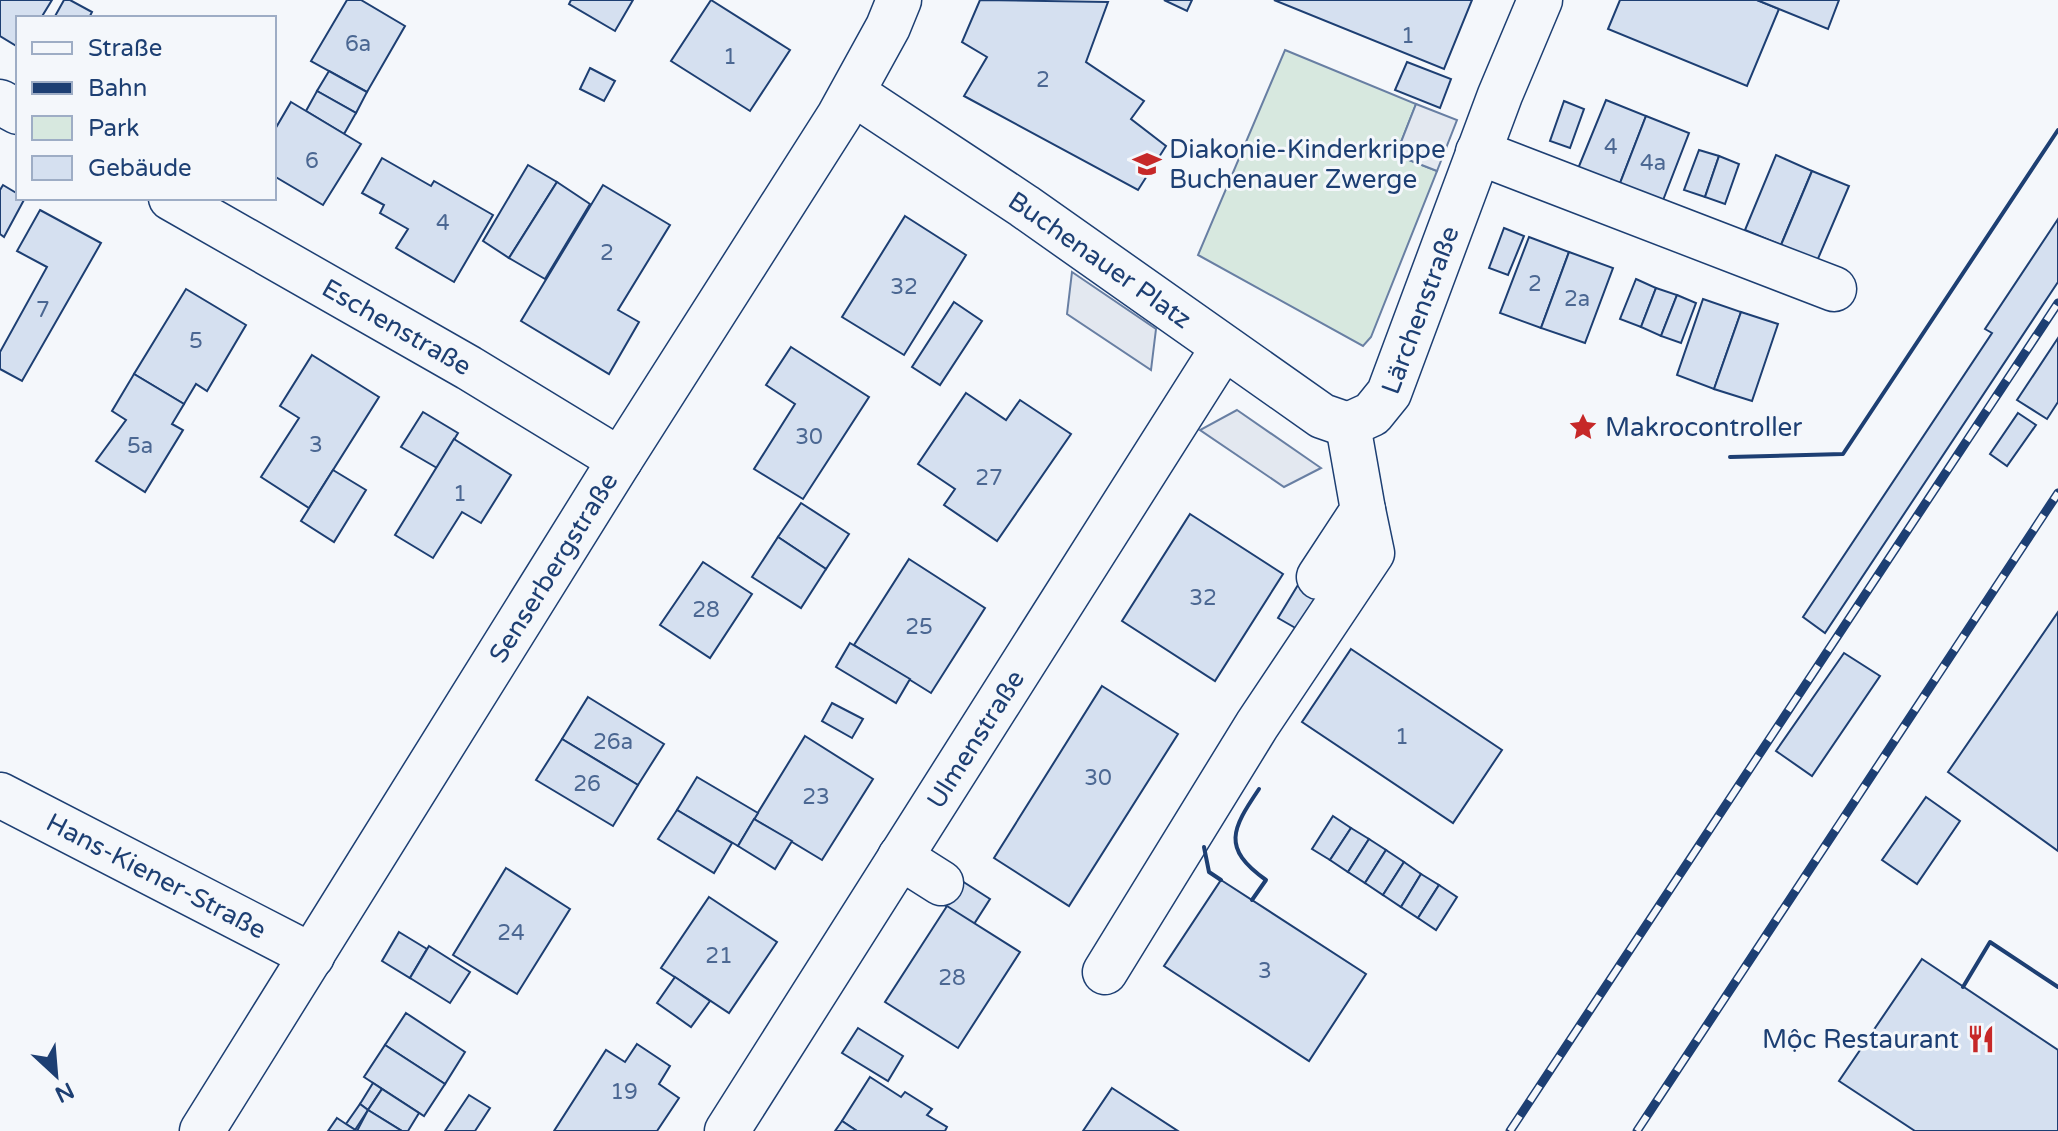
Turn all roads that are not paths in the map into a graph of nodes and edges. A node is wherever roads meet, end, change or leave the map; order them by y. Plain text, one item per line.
1 (899, 0) edge
2 (1540, 0) edge
3 (853, 93) junction
4 (1478, 152) junction
5 (175, 200) edge
6 (1834, 289) dead end
7 (1223, 348) junction
8 (1348, 425) junction
9 (620, 460) junction
10 (1363, 510) junction
11 (1319, 577) dead end
12 (0, 795) edge
13 (900, 857) junction
14 (941, 883) dead end
15 (312, 956) junction
16 (1105, 972) dead end
17 (202, 1131) edge
18 (727, 1131) edge

1 - 3 street, Senserbergstraße
2 - 4 street, Lärchenstraße
3 - 7 street, Buchenauer Platz
3 - 9 street, Senserbergstraße
4 - 6 street
4 - 8 street, Lärchenstraße
5 - 9 street, Eschenstraße
7 - 8 street, Buchenauer Platz
7 - 13 street, Ulmenstraße
8 - 10 street
9 - 15 street, Senserbergstraße
10 - 11 street
10 - 16 street
12 - 15 street, Hans-Kiener-Straße
13 - 14 street
13 - 18 street, Ulmenstraße
15 - 17 street, Senserbergstraße

